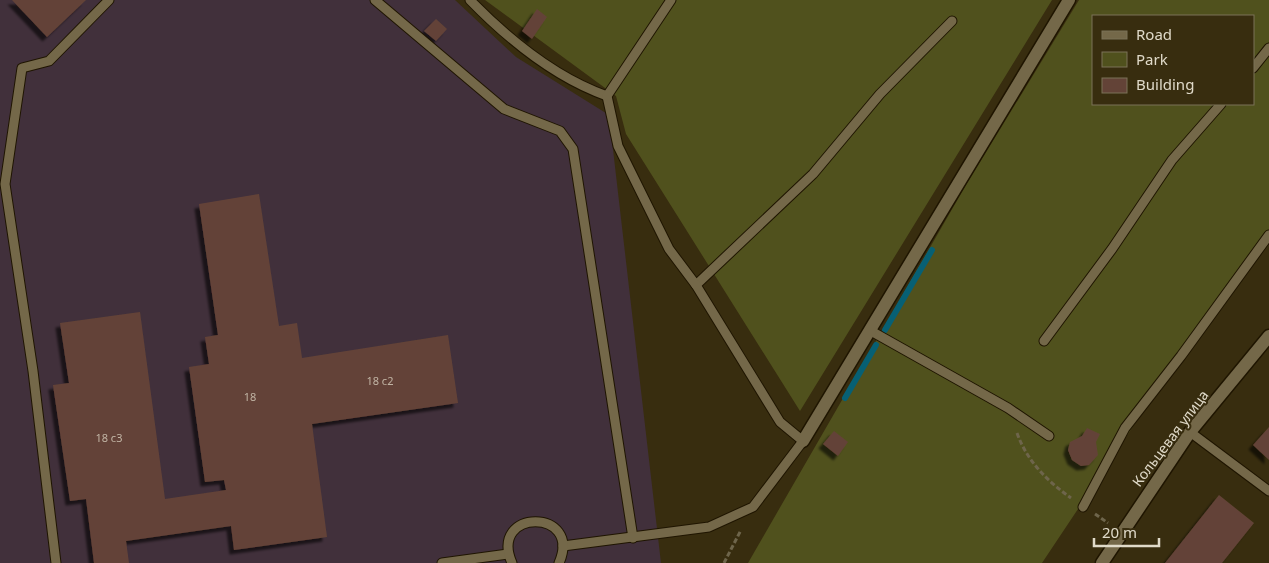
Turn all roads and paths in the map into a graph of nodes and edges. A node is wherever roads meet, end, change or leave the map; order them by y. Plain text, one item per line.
1 (109, 0) edge
2 (375, 0) edge
3 (470, 0) edge
4 (485, 0) edge
5 (672, 0) edge
6 (1069, 0) edge
7 (479, 10) junction
8 (952, 21) dead end
9 (1269, 48) edge
10 (1254, 67) edge
11 (607, 96) junction
12 (1221, 105) edge
13 (1269, 235) edge
14 (696, 284) junction
15 (871, 331) junction
16 (1269, 336) edge
17 (1044, 341) dead end
18 (1008, 408) junction
19 (1190, 432) junction
20 (1049, 436) dead end
21 (803, 441) junction
22 (1269, 491) edge
23 (753, 507) junction
24 (1083, 507) junction
25 (1122, 531) junction
26 (633, 538) junction
27 (563, 546) junction
28 (508, 554) junction
29 (56, 563) edge
30 (442, 563) edge
31 (512, 563) edge
32 (559, 563) edge
33 (724, 563) edge
34 (1102, 563) edge

1 - 29 lane
2 - 26 lane
3 - 7 lane
4 - 7 lane
5 - 11 lane
6 - 15 street
7 - 11 lane
8 - 14 lane
9 - 10 lane
11 - 14 lane
12 - 17 lane
13 - 24 lane
14 - 21 lane
15 - 18 lane
15 - 21 street
16 - 19 street, Кольцевая улица
18 - 20 lane
18 - 24 path
19 - 22 lane
19 - 25 street, Кольцевая улица
21 - 23 lane
23 - 26 lane
23 - 33 path
24 - 25 path
25 - 34 street, Кольцевая улица
26 - 27 lane
27 - 28 lane
27 - 32 lane
28 - 30 lane
28 - 31 lane

